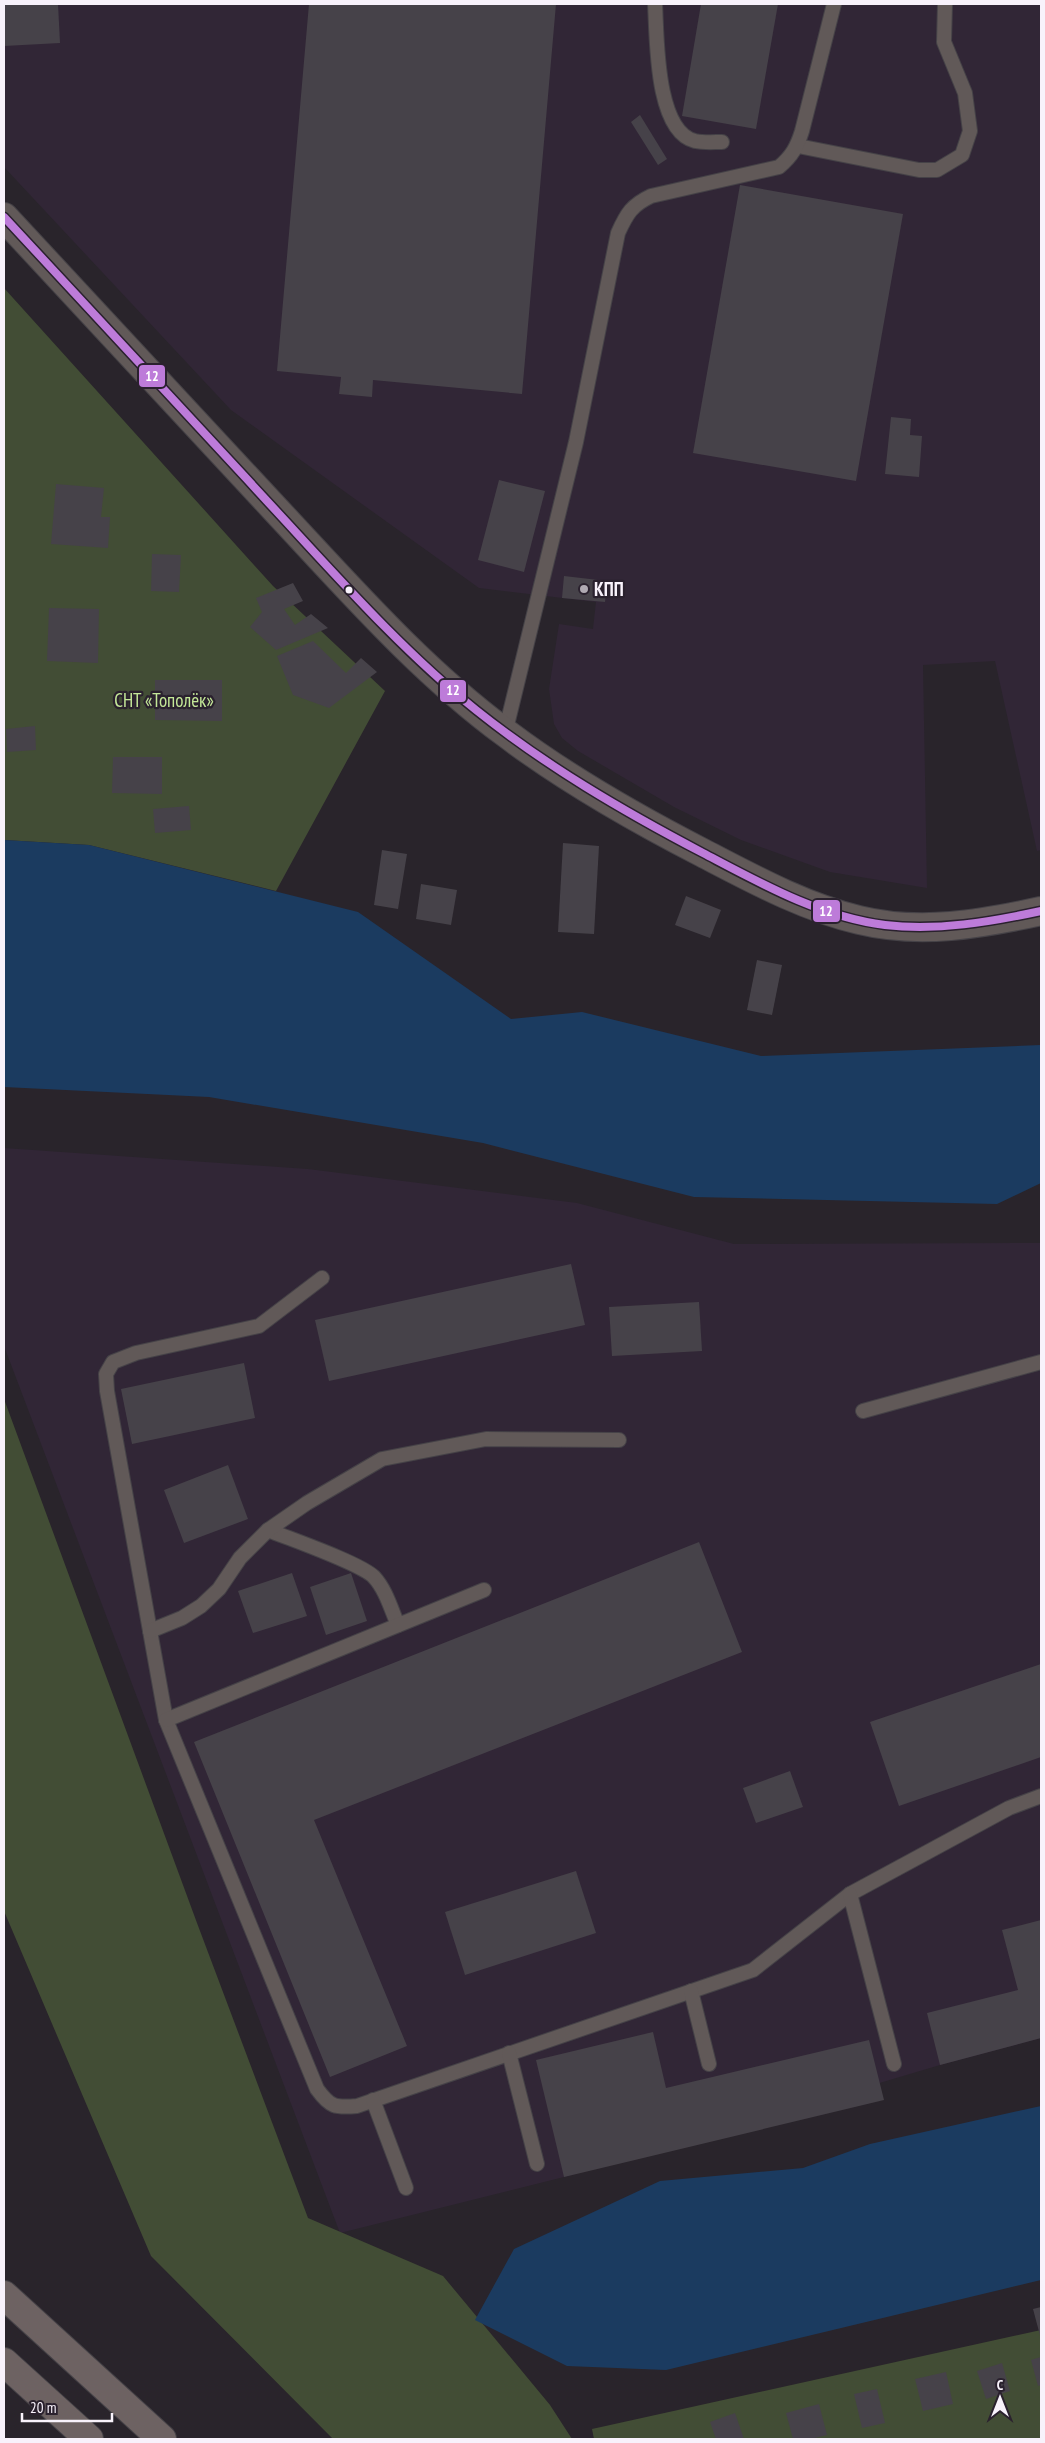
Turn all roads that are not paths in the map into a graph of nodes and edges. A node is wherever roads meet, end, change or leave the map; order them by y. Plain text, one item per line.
1 (655, 4) edge
2 (834, 4) edge
3 (944, 4) edge
4 (722, 142) dead end
5 (798, 146) junction
6 (4, 218) edge
7 (504, 732) junction
8 (1041, 911) edge
9 (322, 1278) dead end
10 (1041, 1362) edge
11 (863, 1411) dead end
12 (619, 1440) dead end
13 (268, 1530) junction
14 (484, 1590) dead end
15 (398, 1625) junction
16 (150, 1631) junction
17 (166, 1720) junction
18 (1041, 1796) edge
19 (850, 1894) junction
20 (691, 1991) junction
21 (509, 2053) junction
22 (709, 2064) dead end
23 (894, 2064) dead end
24 (373, 2100) junction
25 (537, 2164) dead end
26 (406, 2188) dead end
27 (4, 2294) edge
28 (4, 2362) edge
29 (89, 2439) edge
30 (162, 2439) edge

1 - 4 lane
2 - 5 lane
3 - 5 lane
5 - 7 lane
6 - 7 street
7 - 8 street
9 - 16 lane
10 - 11 lane
12 - 13 lane
13 - 15 lane
13 - 16 lane
14 - 15 lane
15 - 17 lane
16 - 17 lane
17 - 24 lane
18 - 19 lane
19 - 20 lane
19 - 23 lane
20 - 21 lane
20 - 22 lane
21 - 24 lane
21 - 25 lane
24 - 26 lane
27 - 30 main road
28 - 29 main road

